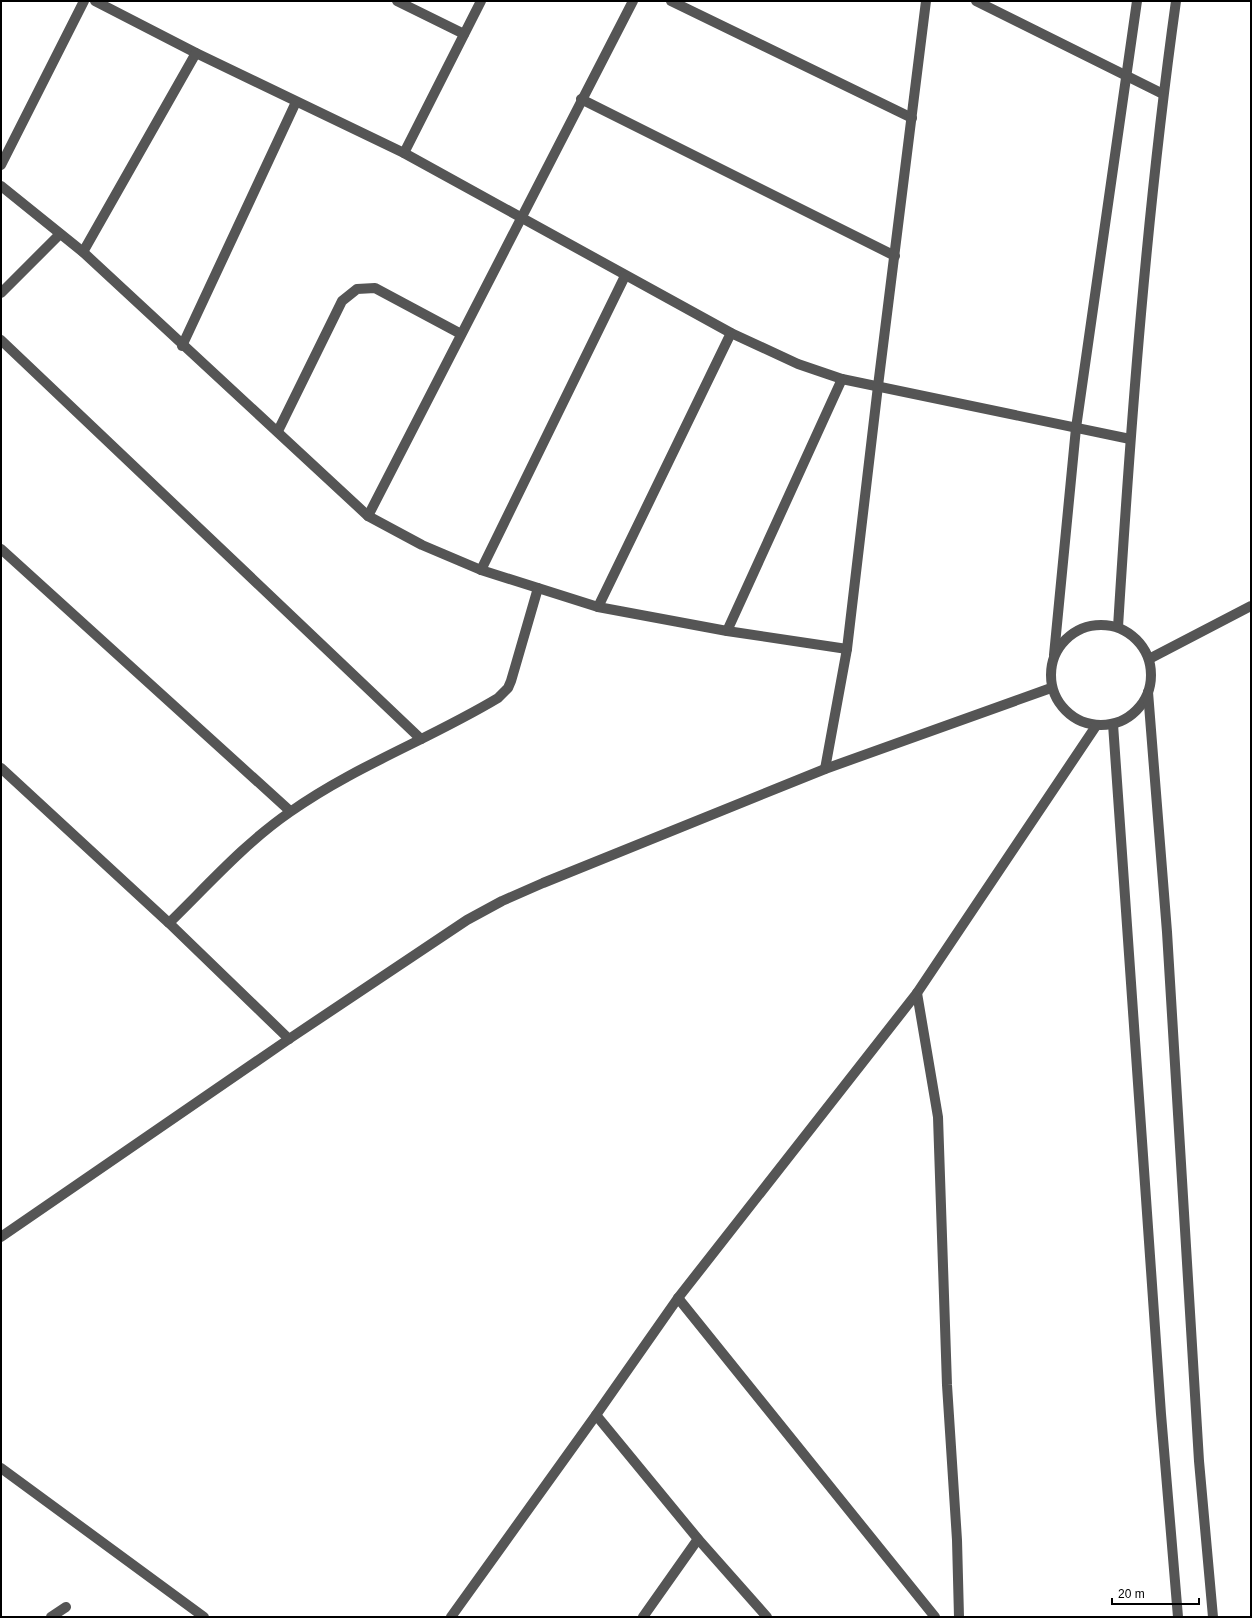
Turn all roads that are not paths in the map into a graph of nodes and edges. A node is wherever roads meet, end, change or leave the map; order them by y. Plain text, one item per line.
1 (84, 1) edge
2 (95, 1) edge
3 (396, 1) edge
4 (481, 1) edge
5 (633, 1) edge
6 (671, 1) edge
7 (926, 1) edge
8 (976, 1) edge
9 (1137, 1) edge
10 (1176, 1) edge
11 (464, 34) junction
12 (196, 54) junction
13 (1125, 76) junction
14 (1163, 94) junction
15 (581, 100) junction
16 (296, 102) junction
17 (912, 118) junction
18 (404, 153) junction
19 (1, 165) edge
20 (1, 186) edge
21 (521, 216) junction
22 (60, 234) junction
23 (83, 252) junction
24 (895, 256) junction
25 (625, 276) junction
26 (1, 293) edge
27 (731, 333) junction
28 (461, 334) junction
29 (1, 340) edge
30 (182, 346) junction
31 (842, 379) junction
32 (878, 386) junction
33 (1076, 428) junction
34 (278, 432) junction
35 (1130, 439) junction
36 (368, 516) junction
37 (1, 549) edge
38 (480, 570) junction
39 (538, 588) junction
40 (1251, 606) edge
41 (598, 607) junction
42 (1118, 628) junction
43 (727, 631) junction
44 (847, 649) junction
45 (1054, 655) junction
46 (1149, 659) junction
47 (1051, 688) junction
48 (1148, 692) junction
49 (1113, 724) junction
50 (1096, 726) junction
51 (421, 739) junction
52 (1, 768) edge
53 (825, 769) junction
54 (290, 811) junction
55 (169, 923) junction
56 (917, 993) junction
57 (289, 1038) junction
58 (1, 1237) edge
59 (678, 1298) junction
60 (596, 1415) junction
61 (1, 1468) edge
62 (698, 1539) junction
63 (66, 1607) dead end
64 (51, 1617) edge
65 (204, 1617) edge
66 (451, 1617) edge
67 (643, 1617) edge
68 (766, 1617) edge
69 (935, 1617) edge
70 (959, 1617) edge
71 (1178, 1617) edge
72 (1213, 1617) edge

1 - 19 street
2 - 12 street
3 - 11 street
4 - 11 street
5 - 15 street
6 - 17 street
7 - 17 street
8 - 13 street
9 - 13 street
10 - 14 street
11 - 18 street
12 - 16 street
12 - 23 street
13 - 14 street
13 - 33 street
14 - 35 street
15 - 21 street
15 - 24 street
16 - 18 street
16 - 30 street
17 - 24 street
18 - 21 street
20 - 22 street
21 - 25 street
21 - 28 street
22 - 23 street
22 - 26 street
23 - 30 street
24 - 32 street
25 - 27 street
25 - 38 street
27 - 31 street
27 - 41 street
28 - 34 street
28 - 36 street
29 - 51 street
30 - 34 street
31 - 32 street
31 - 43 street
32 - 33 street
32 - 44 street
33 - 35 street
33 - 45 street
34 - 36 street
35 - 42 street
36 - 38 street
37 - 54 street
38 - 39 street
39 - 41 street
39 - 51 street
40 - 46 street
41 - 43 street
42 - 45 street
42 - 46 street
43 - 44 street
44 - 53 street
45 - 47 street
46 - 48 street
47 - 50 street
47 - 53 street
48 - 49 street
48 - 72 street
49 - 50 street
49 - 71 street
50 - 56 street
51 - 54 street
52 - 55 street
53 - 57 street
54 - 55 street
55 - 57 street
56 - 59 street
56 - 70 street
57 - 58 street
59 - 60 street
59 - 69 street
60 - 62 street
60 - 66 street
61 - 65 street
62 - 67 street
62 - 68 street
63 - 64 street

